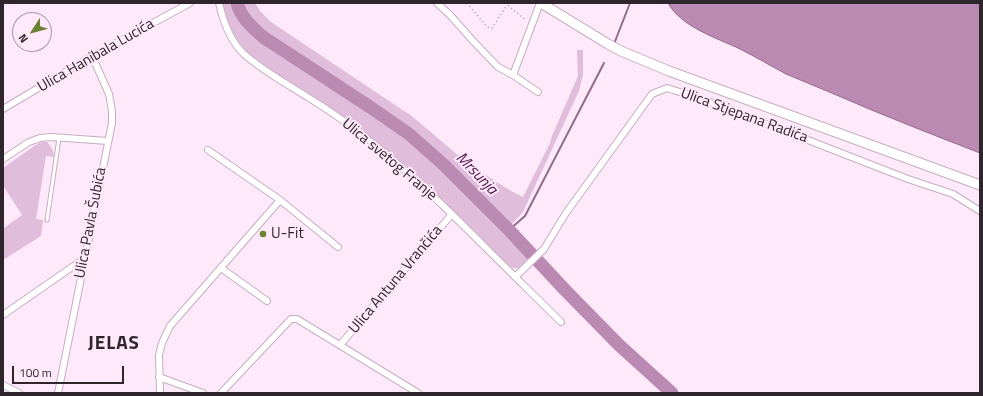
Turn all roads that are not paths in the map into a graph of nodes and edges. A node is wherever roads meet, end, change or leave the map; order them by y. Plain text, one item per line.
1 (190, 3) edge
2 (218, 3) edge
3 (437, 3) edge
4 (540, 3) edge
5 (92, 56) junction
6 (514, 75) junction
7 (538, 92) dead end
8 (3, 109) edge
9 (59, 138) junction
10 (108, 141) junction
11 (208, 150) dead end
12 (3, 159) edge
13 (980, 185) edge
14 (280, 200) junction
15 (980, 211) edge
16 (452, 214) junction
17 (47, 220) dead end
18 (338, 247) dead end
19 (85, 258) junction
20 (221, 268) junction
21 (515, 277) junction
22 (267, 301) dead end
23 (3, 315) edge
24 (561, 322) dead end
25 (340, 345) junction
26 (159, 377) junction
27 (3, 385) edge
28 (20, 393) edge
29 (58, 393) edge
30 (160, 393) edge
31 (203, 393) edge
32 (221, 393) edge
33 (418, 393) edge

1 - 5 street, Ulica Hanibala Lucića
2 - 16 street, Ulica svetog Franje
3 - 6 street
4 - 6 street
4 - 13 main road, Ulica Stjepana Radića
5 - 8 street, Ulica Hanibala Lucića
5 - 10 street, Ulica Pavla Šubića
6 - 7 street
9 - 10 street
9 - 12 street
9 - 17 lane
10 - 19 street, Ulica Pavla Šubića
11 - 14 street
14 - 18 street
14 - 20 street
15 - 21 street, Ulica Stjepana Radića
16 - 21 street, Ulica svetog Franje
16 - 25 street, Ulica Antuna Vrančića
19 - 23 street
19 - 29 street, Ulica Pavla Šubića
20 - 22 street
20 - 26 street
21 - 24 street, Ulica svetog Franje
25 - 32 street
25 - 33 street
26 - 30 street
26 - 31 street
27 - 28 street

